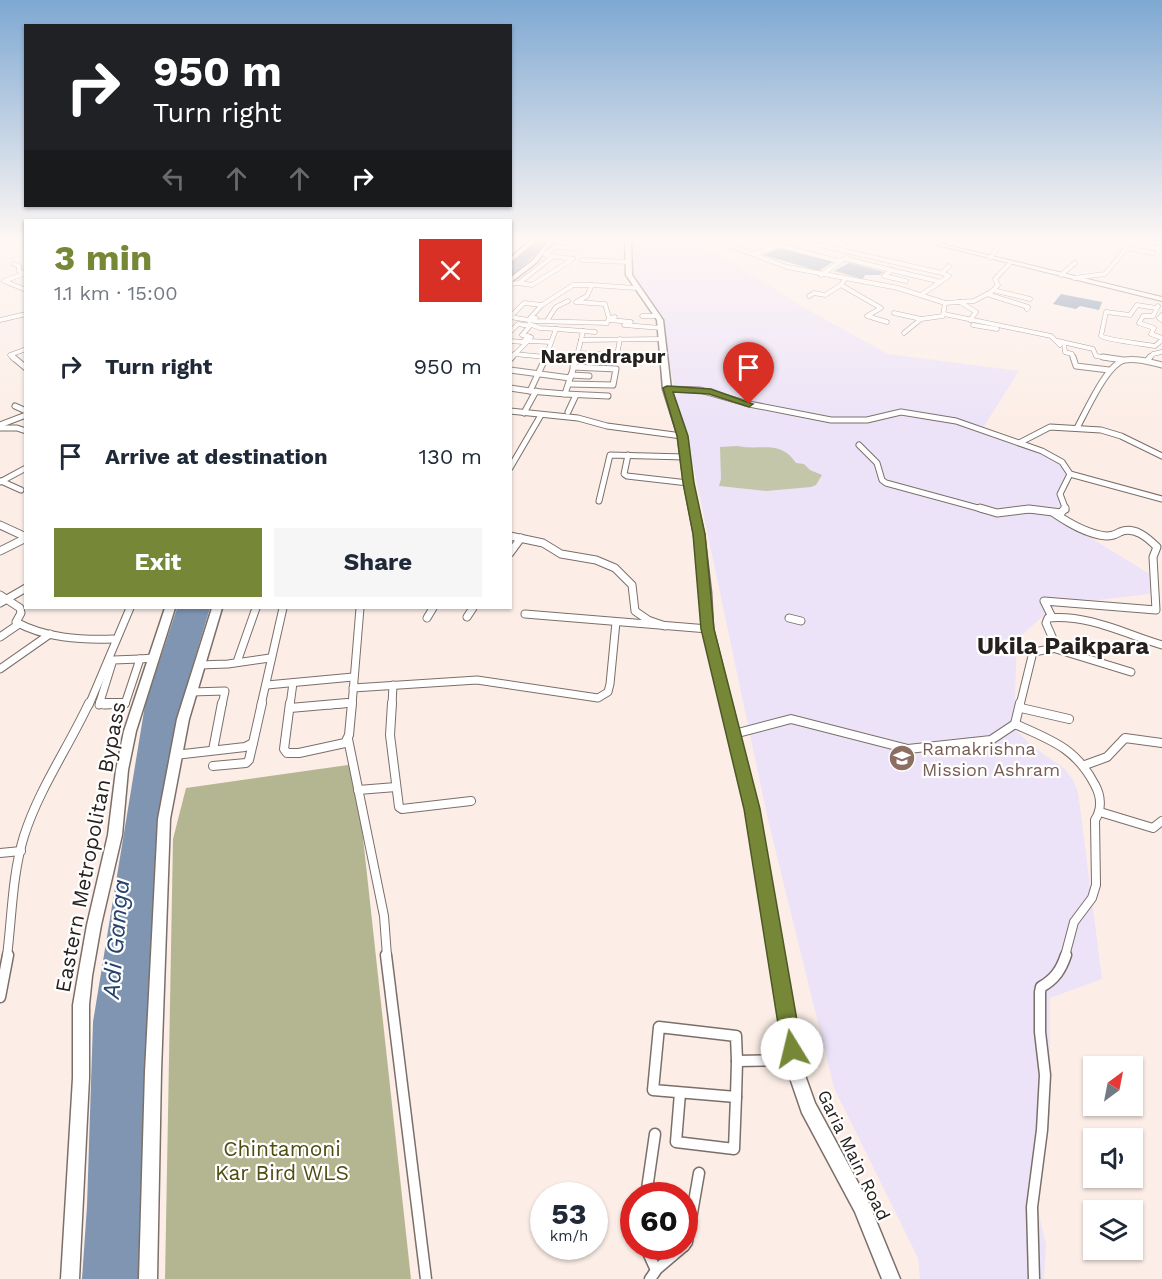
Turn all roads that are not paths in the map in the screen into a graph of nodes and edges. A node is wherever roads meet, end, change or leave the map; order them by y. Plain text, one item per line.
1 (550, 300) edge
2 (580, 300) edge
3 (643, 300) edge
4 (867, 300) edge
5 (935, 300) edge
6 (976, 300) edge
7 (1005, 300) edge
8 (568, 301) dead end
9 (960, 302) junction
10 (945, 303) junction
11 (542, 305) junction
12 (1159, 307) edge
13 (1027, 309) dead end
14 (894, 313) dead end
15 (24, 314) edge
16 (944, 314) junction
17 (512, 315) edge
18 (1130, 315) junction
19 (1162, 315) edge
20 (642, 316) dead end
21 (512, 317) edge
22 (615, 317) dead end
23 (1142, 317) junction
24 (548, 319) junction
25 (921, 319) junction
26 (0, 320) edge
27 (1162, 320) edge
28 (609, 321) junction
29 (971, 321) junction
30 (512, 322) edge
31 (631, 322) dead end
32 (888, 322) dead end
33 (660, 328) junction
34 (556, 329) junction
35 (1051, 329) dead end
36 (512, 330) edge
37 (583, 331) junction
38 (595, 332) dead end
39 (904, 333) dead end
40 (1051, 336) junction
41 (581, 339) junction
42 (620, 339) junction
43 (1162, 339) edge
44 (512, 341) edge
45 (551, 342) junction
46 (1061, 343) junction
47 (24, 350) edge
48 (1162, 352) edge
49 (578, 353) junction
50 (514, 354) junction
51 (512, 357) edge
52 (546, 357) junction
53 (1123, 360) junction
54 (1147, 361) junction
55 (1162, 365) edge
56 (24, 366) edge
57 (573, 368) junction
58 (512, 370) edge
59 (1108, 370) junction
60 (540, 374) junction
61 (589, 376) dead end
62 (570, 379) junction
63 (512, 388) edge
64 (667, 388) junction
65 (533, 391) junction
66 (565, 394) junction
67 (576, 395) junction
68 (608, 396) dead end
69 (15, 406) dead end
70 (512, 411) edge
71 (24, 412) edge
72 (568, 412) dead end
73 (524, 413) junction
74 (24, 414) edge
75 (541, 415) junction
76 (0, 426) edge
77 (1077, 428) junction
78 (24, 430) edge
79 (682, 436) junction
80 (1021, 442) junction
81 (859, 445) dead end
82 (628, 455) junction
83 (1162, 456) edge
84 (513, 457) edge
85 (685, 457) junction
86 (24, 469) edge
87 (1070, 474) junction
88 (0, 481) edge
89 (688, 483) junction
90 (21, 490) dead end
91 (1162, 499) edge
92 (598, 501) dead end
93 (1054, 513) junction
94 (0, 525) edge
95 (512, 536) edge
96 (24, 537) edge
97 (521, 538) junction
98 (24, 539) edge
99 (512, 550) edge
100 (0, 551) edge
101 (1153, 557) junction
102 (1162, 558) edge
103 (24, 589) edge
104 (2, 599) edge
105 (129, 609) edge
106 (170, 609) edge
107 (217, 609) edge
108 (256, 609) edge
109 (283, 609) edge
110 (360, 609) edge
111 (433, 609) edge
112 (472, 609) edge
113 (525, 614) dead end
114 (1052, 616) junction
115 (467, 617) dead end
116 (428, 618) dead end
117 (789, 618) dead end
118 (801, 621) dead end
119 (616, 622) junction
120 (19, 624) junction
121 (665, 626) junction
122 (708, 629) junction
123 (50, 634) junction
124 (0, 637) edge
125 (113, 639) junction
126 (1162, 645) edge
127 (1056, 649) junction
128 (147, 658) junction
129 (270, 658) junction
130 (237, 662) junction
131 (199, 665) junction
132 (0, 669) edge
133 (1131, 672) dead end
134 (353, 677) junction
135 (293, 683) junction
136 (267, 685) junction
137 (393, 685) junction
138 (352, 688) junction
139 (191, 692) junction
140 (351, 703) junction
141 (290, 708) junction
142 (1021, 708) junction
143 (1069, 719) dead end
144 (1015, 724) junction
145 (734, 734) junction
146 (348, 739) junction
147 (253, 743) junction
148 (1162, 743) edge
149 (213, 750) junction
150 (175, 754) junction
151 (1085, 765) junction
152 (213, 766) dead end
153 (396, 787) junction
154 (358, 790) junction
155 (471, 801) dead end
156 (1100, 812) junction
157 (1162, 821) edge
158 (21, 850) junction
159 (0, 853) edge
160 (0, 997) edge
161 (795, 1060) junction
162 (737, 1061) junction
163 (680, 1093) junction
164 (736, 1096) junction
165 (655, 1134) dead end
166 (699, 1173) dead end
167 (648, 1182) edge
168 (697, 1182) edge
169 (671, 1260) edge
170 (653, 1274) edge
171 (70, 1279) edge
172 (148, 1279) edge
173 (426, 1279) edge
174 (891, 1279) edge
175 (1034, 1279) edge

1 - 11 street
2 - 28 street
3 - 33 main road
4 - 32 street
5 - 10 street
6 - 9 street
7 - 13 street
8 - 24 street
9 - 10 street
9 - 29 street
10 - 16 street
11 - 17 street
11 - 24 street
12 - 18 street
12 - 23 street
14 - 25 street
15 - 26 street
16 - 25 street
16 - 29 street
18 - 23 street
18 - 43 street
19 - 27 street
20 - 33 street
21 - 28 street
22 - 28 street
23 - 43 street
24 - 28 street
25 - 39 street
28 - 31 street
28 - 33 street
29 - 40 street
30 - 34 street
33 - 42 street
33 - 64 main road, Garia Main Road
34 - 37 street
34 - 45 street
35 - 40 street
36 - 44 street
37 - 38 street
37 - 41 street
40 - 46 street
41 - 42 street
41 - 49 street
42 - 49 street
45 - 50 street
45 - 52 street
46 - 53 street
46 - 59 street
47 - 56 street
48 - 54 street
49 - 57 street
50 - 51 street
50 - 52 street
52 - 60 street
53 - 54 street
53 - 59 street
54 - 55 street
57 - 62 street
57 - 62 street
58 - 60 street
59 - 77 street
60 - 62 street
60 - 65 street
61 - 62 street
62 - 66 street
63 - 65 street
64 - 79 main road, Garia Main Road
64 - 80 street
65 - 66 street
65 - 73 street
66 - 67 street
67 - 68 street
67 - 72 street
69 - 71 street
70 - 73 street
73 - 75 street
74 - 76 street
75 - 79 street
75 - 84 street
76 - 78 street
77 - 80 street
77 - 83 street
79 - 85 main road, Garia Main Road
80 - 87 street
81 - 93 street
82 - 85 street
82 - 89 street
82 - 92 street
85 - 89 main road, Garia Main Road
86 - 88 street
87 - 91 street
87 - 93 street
88 - 90 street
89 - 122 main road, Garia Main Road
93 - 101 street
94 - 96 street
95 - 97 street
97 - 99 street
97 - 121 street
98 - 100 street
101 - 102 street
101 - 114 street
103 - 104 street
104 - 120 street
105 - 125 street
106 - 128 main road, Eastern Metropolitan Bypass
107 - 131 main road
108 - 130 street
109 - 129 street
110 - 134 street
111 - 116 street
112 - 115 street
113 - 119 street
114 - 126 street
114 - 127 street
117 - 118 street
119 - 121 street
119 - 137 street
120 - 123 street
120 - 124 street
121 - 122 street
122 - 145 main road, Garia Main Road
123 - 125 street
123 - 132 street
125 - 158 street
127 - 133 street
127 - 142 street
128 - 128 street
128 - 171 main road, Eastern Metropolitan Bypass
129 - 130 street
129 - 136 street
130 - 131 street
131 - 139 main road
134 - 135 street
134 - 138 street
135 - 136 street
135 - 141 street
136 - 147 street
137 - 138 street
137 - 153 street
138 - 140 street
139 - 149 street
139 - 150 main road
140 - 141 street
140 - 146 street
141 - 146 street
142 - 143 street
142 - 144 street
144 - 145 street
144 - 151 street
145 - 161 main road, Garia Main Road
146 - 154 street
147 - 149 street
147 - 152 street
148 - 151 street
149 - 150 street
150 - 172 main road
151 - 156 street
153 - 154 street
153 - 155 street
154 - 173 street
156 - 157 street
156 - 175 street
158 - 159 street
158 - 160 street
161 - 162 street
161 - 174 main road, Garia Main Road
162 - 163 street
162 - 164 street
163 - 164 street
163 - 164 street
165 - 167 street
166 - 168 street
169 - 170 street

